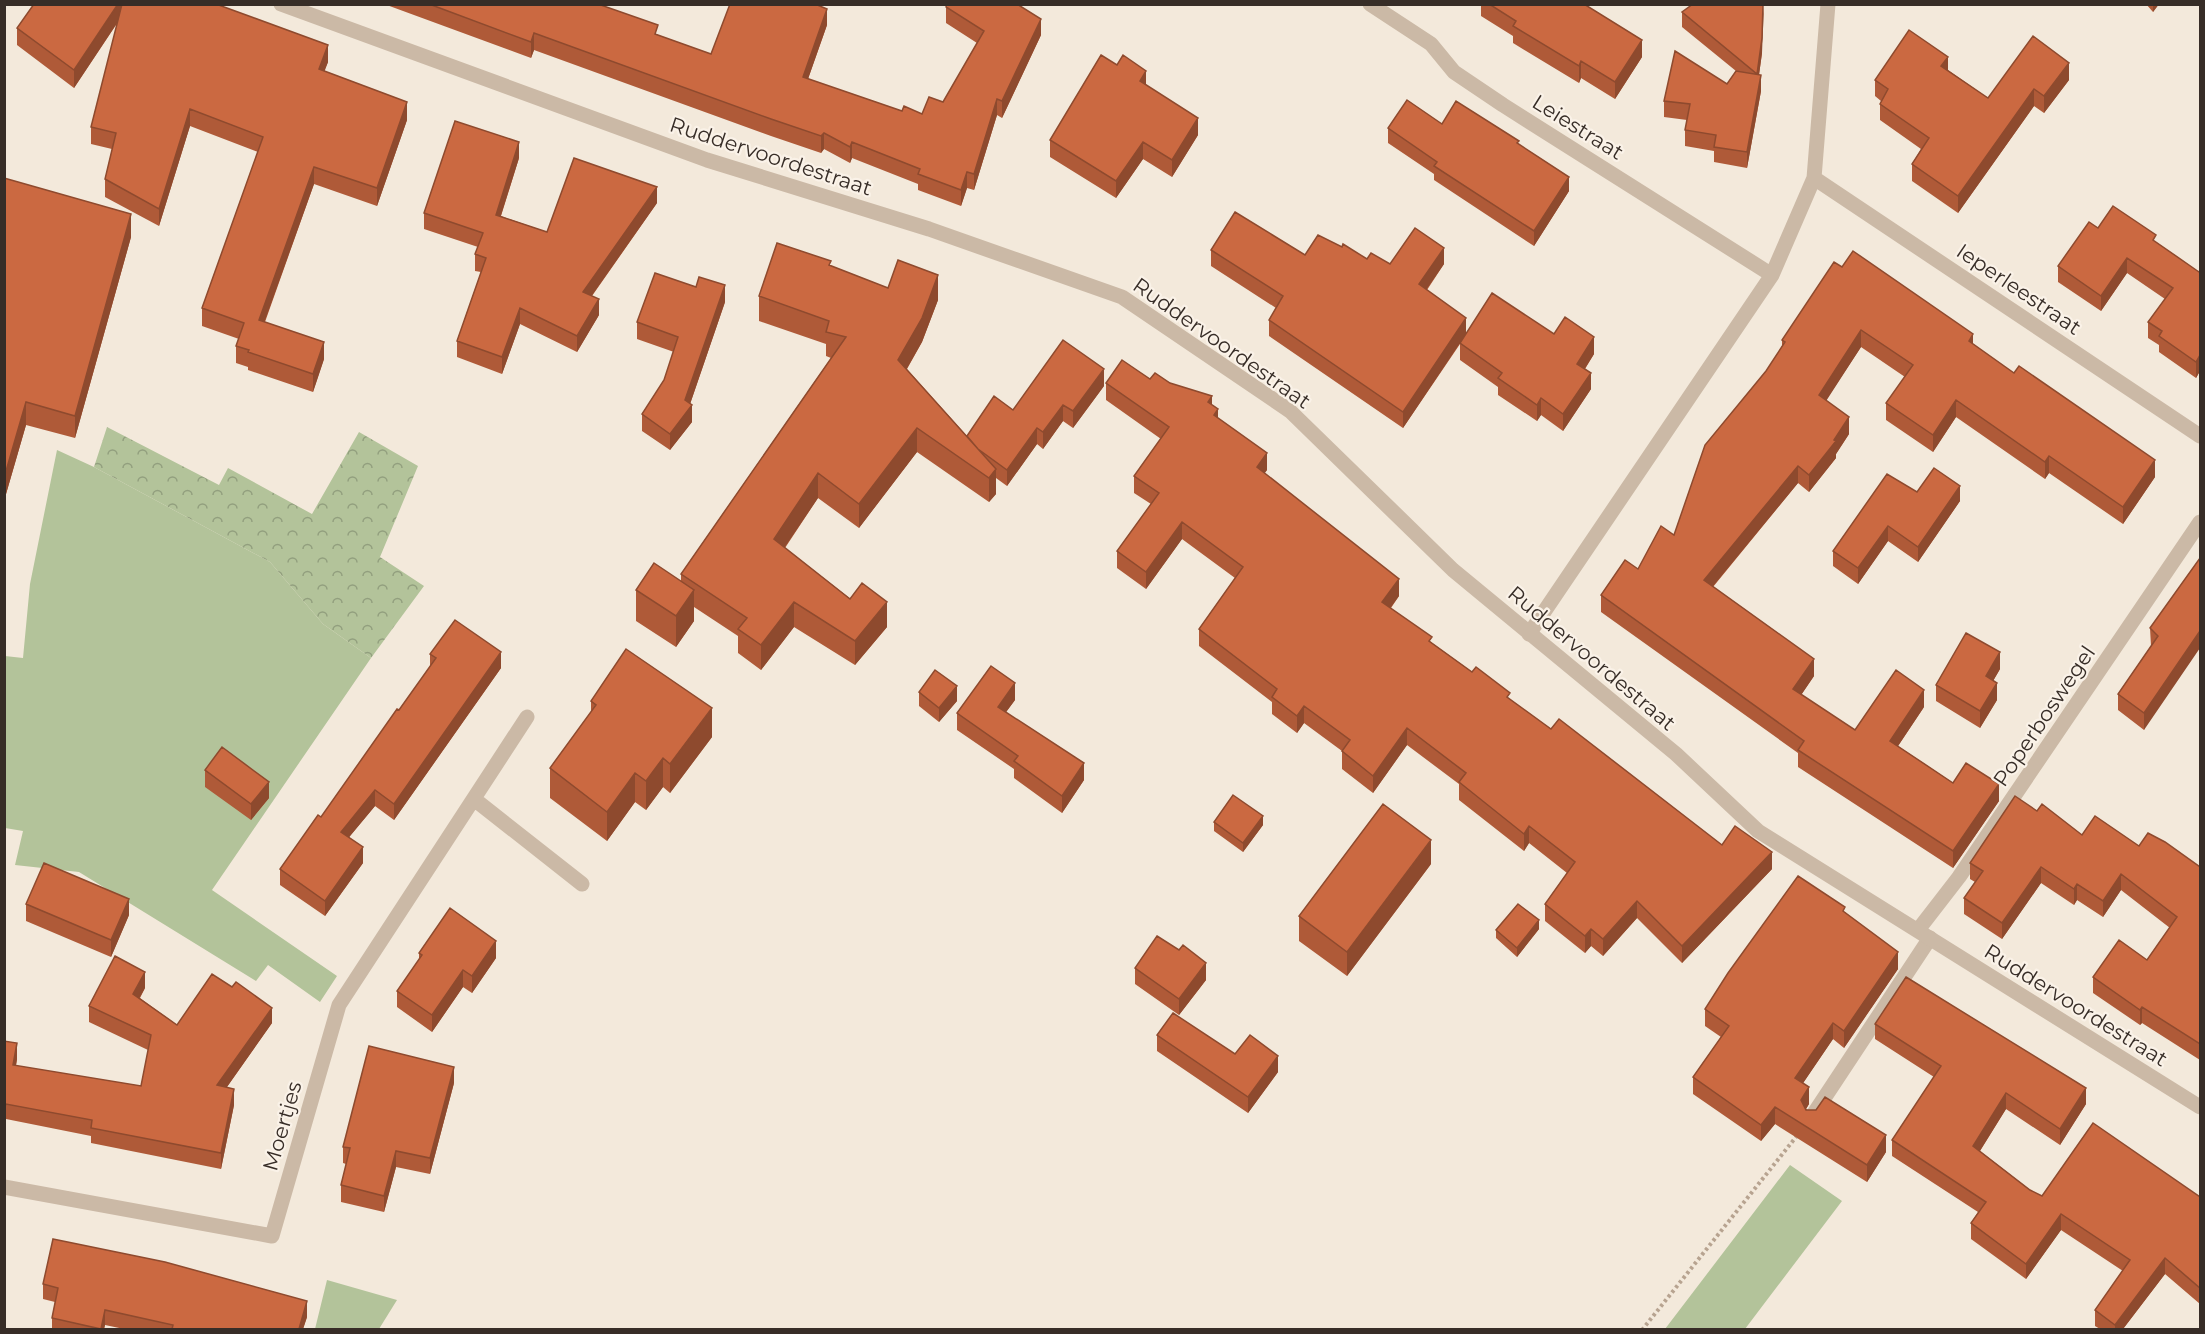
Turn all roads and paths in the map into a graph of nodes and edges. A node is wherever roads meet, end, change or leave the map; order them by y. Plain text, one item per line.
1 (282, 4) edge
2 (1370, 4) edge
3 (1828, 4) edge
4 (1814, 178) junction
5 (1772, 275) junction
6 (2200, 436) edge
7 (2200, 522) edge
8 (1529, 634) junction
9 (527, 717) dead end
10 (474, 798) junction
11 (582, 884) dead end
12 (1924, 934) junction
13 (2200, 1107) edge
14 (1811, 1118) joint
15 (5, 1190) edge
16 (1642, 1329) edge

1 - 8 street, Ruddervoordestraat
2 - 5 street, Leiestraat
3 - 4 street
4 - 5 street
4 - 6 street, Ieperleestraat
5 - 8 street
7 - 12 street, Poperboswegel
8 - 12 street, Ruddervoordestraat
9 - 10 street, Moertjes
10 - 11 street
10 - 15 street, Moertjes
12 - 13 street, Ruddervoordestraat
12 - 14 street
14 - 16 path

